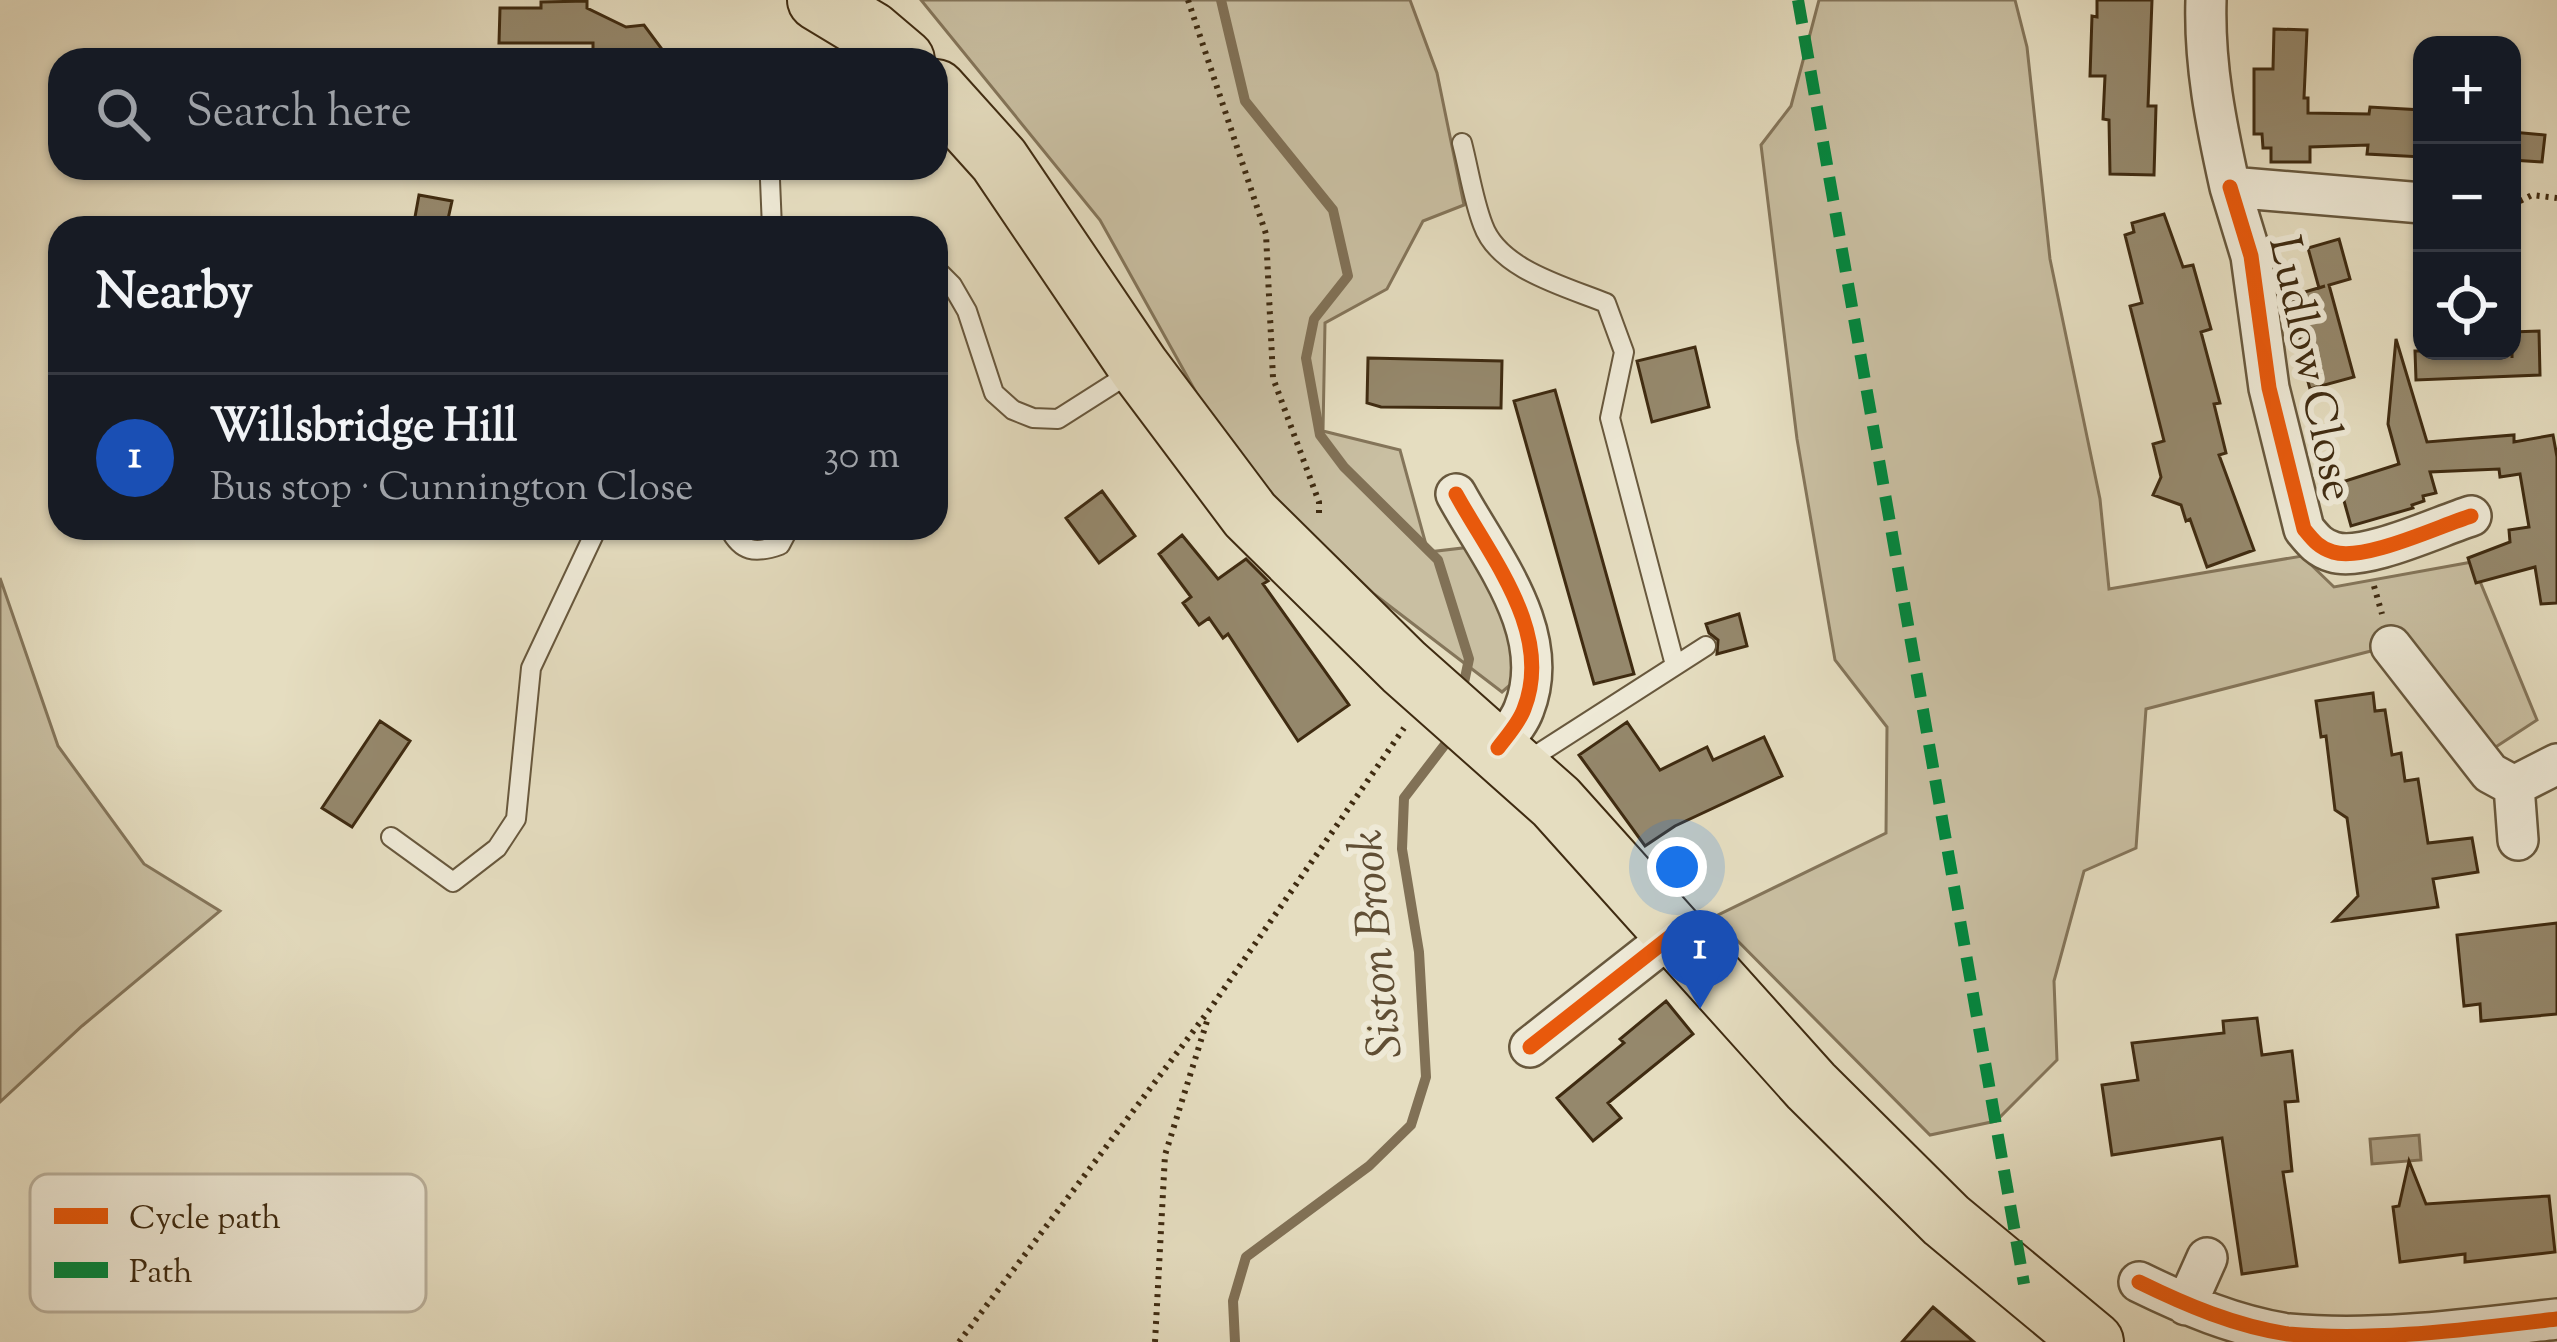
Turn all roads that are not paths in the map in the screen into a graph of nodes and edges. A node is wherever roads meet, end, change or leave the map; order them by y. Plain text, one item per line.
1 (818, 0) edge
2 (2206, 0) edge
3 (890, 48) edge
4 (948, 103) edge
5 (1462, 143) dead end
6 (770, 180) dead end
7 (2230, 187) junction
8 (2413, 202) edge
9 (772, 216) edge
10 (948, 284) edge
11 (1139, 368) junction
12 (1456, 494) dead end
13 (2471, 516) dead end
14 (591, 540) edge
15 (735, 540) edge
16 (783, 540) edge
17 (1706, 646) dead end
18 (2391, 646) road end
19 (1676, 665) junction
20 (1464, 720) junction
21 (2557, 764) edge
22 (2514, 785) junction
23 (391, 837) dead end
24 (2518, 840) dead end
25 (1675, 933) junction
26 (1530, 1047) dead end
27 (2207, 1258) dead end
28 (2139, 1282) dead end
29 (2186, 1305) junction
30 (2557, 1319) edge
31 (2093, 1342) edge

1 - 3 main road
2 - 7 street, Ludlow Close
4 - 11 main road
5 - 19 lane
6 - 9 lane
7 - 8 street, Ludlow Close
7 - 13 street, Ludlow Close
10 - 11 lane
11 - 20 main road
12 - 20 street
14 - 23 lane
15 - 16 lane
17 - 19 lane
18 - 22 street
19 - 20 lane
20 - 25 main road
21 - 22 street
22 - 24 street
25 - 26 street
25 - 31 main road
27 - 29 street
28 - 29 street
29 - 30 street

